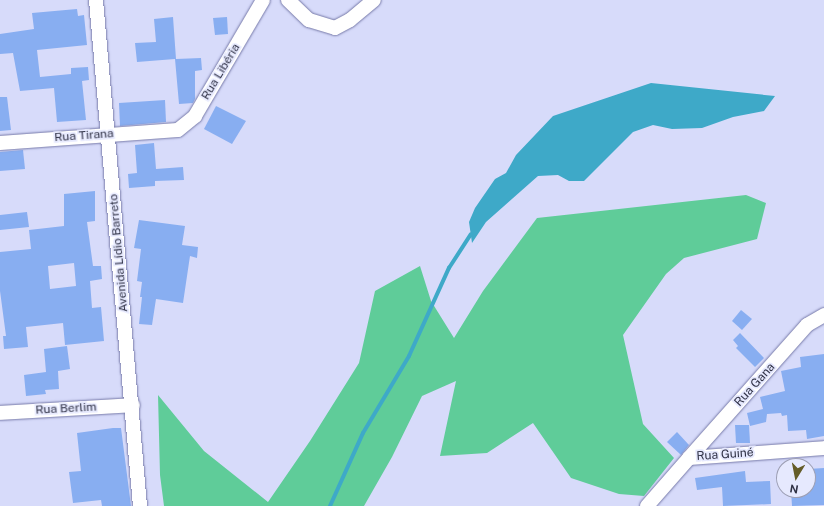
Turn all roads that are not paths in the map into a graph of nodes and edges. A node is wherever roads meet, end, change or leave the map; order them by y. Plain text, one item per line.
1 (96, 0) edge
2 (263, 0) edge
3 (288, 0) edge
4 (374, 0) edge
5 (168, 131) joint
6 (108, 135) junction
7 (0, 143) edge
8 (824, 316) edge
9 (133, 405) junction
10 (0, 413) edge
11 (824, 448) edge
12 (689, 458) junction
13 (140, 506) edge
14 (647, 506) edge

1 - 6 street, Avenida Lídio Barreto
2 - 5 street, Rua Libéria
3 - 4 street
5 - 6 street, Rua Tirana
6 - 7 street, Rua Tirana
6 - 9 street, Avenida Lídio Barreto
8 - 12 street, Rua Gana
9 - 10 street, Rua Berlim
9 - 13 street, Avenida Lídio Barreto
11 - 12 street, Rua Guiné
12 - 14 street, Rua Guiné

